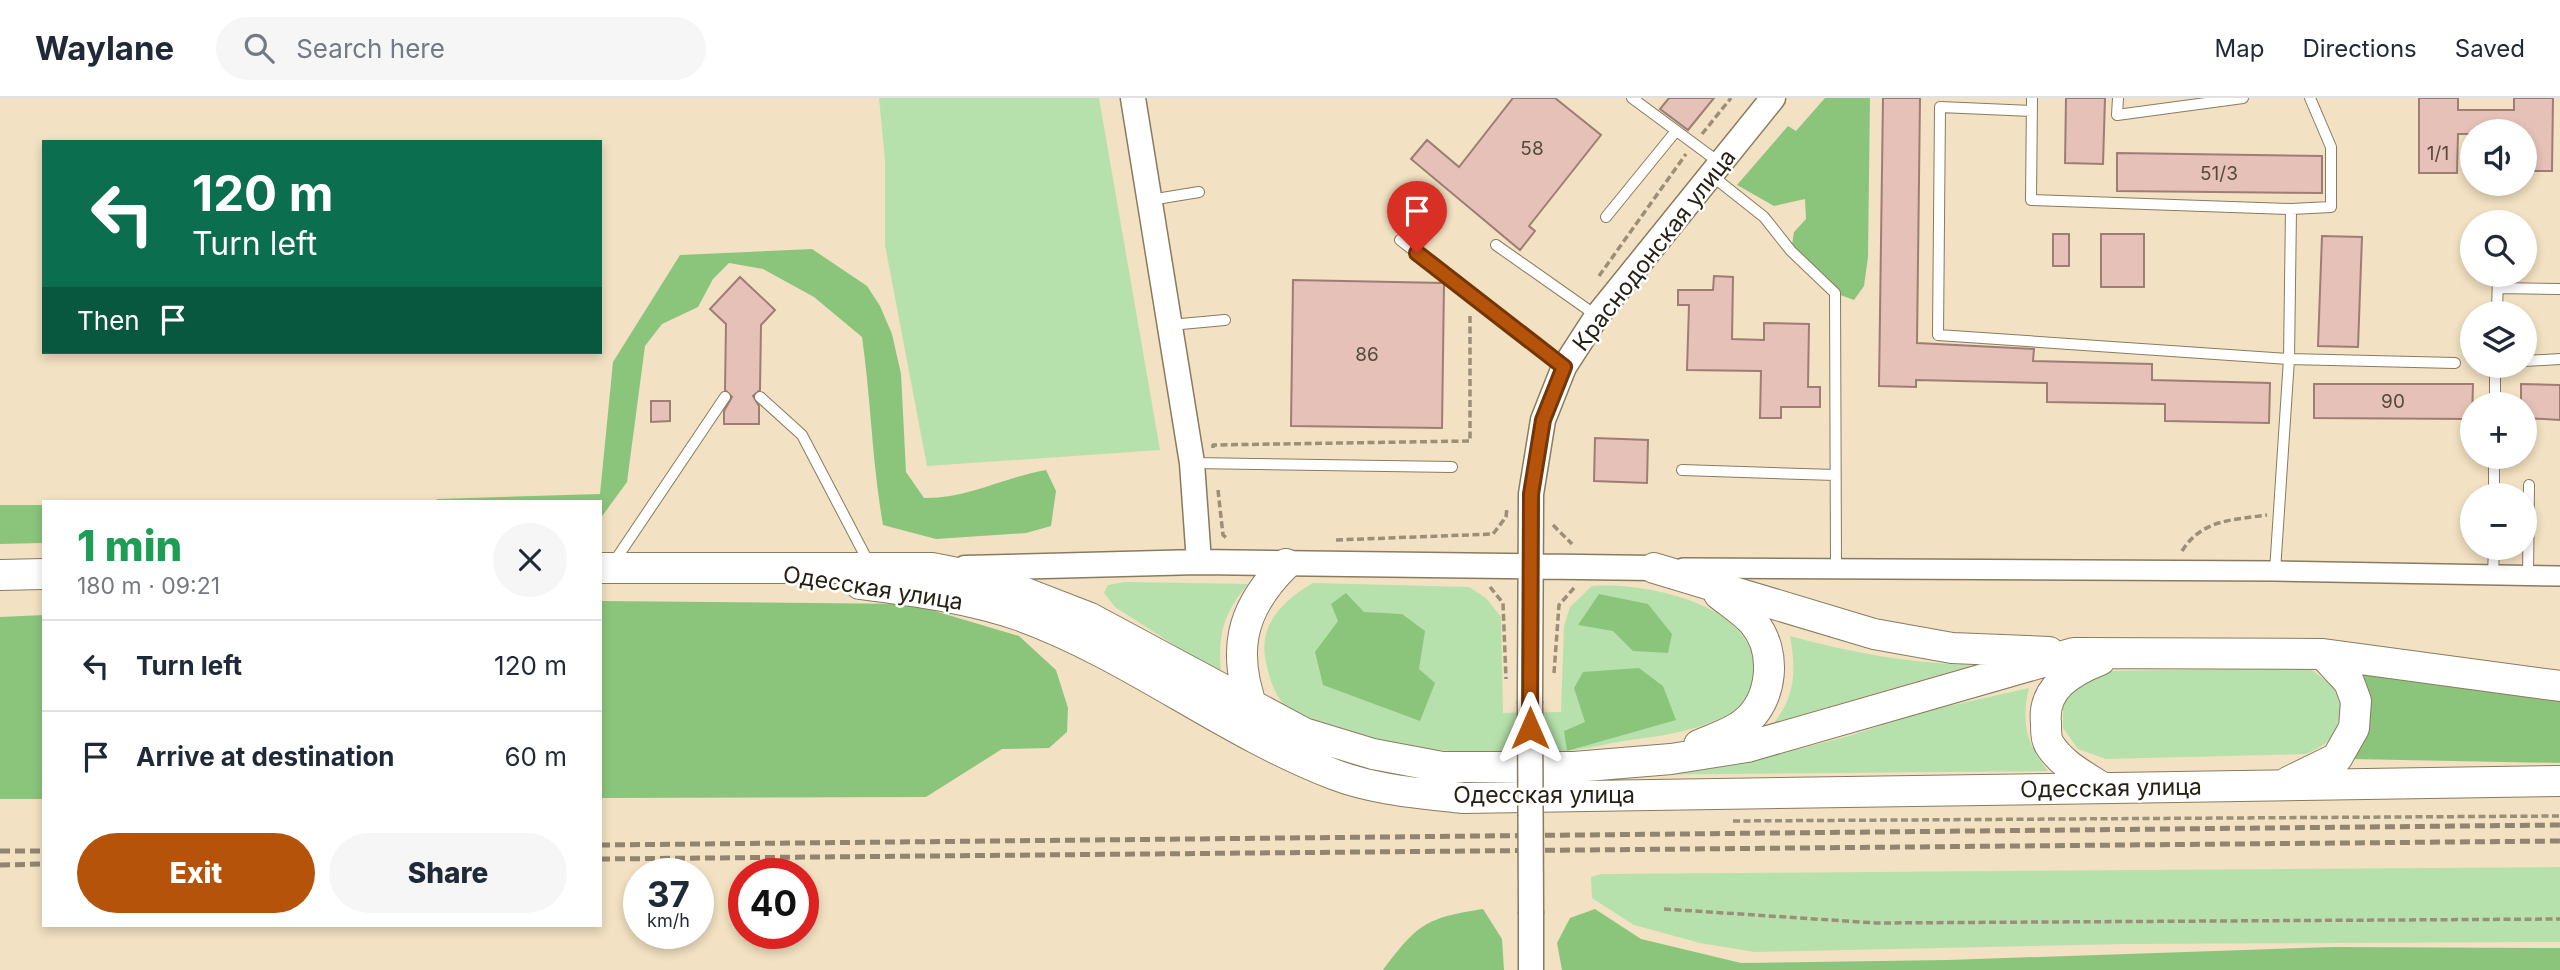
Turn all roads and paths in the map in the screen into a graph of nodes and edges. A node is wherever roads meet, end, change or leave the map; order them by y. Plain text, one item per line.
1 (1133, 98) edge
2 (1632, 98) edge
3 (1773, 98) edge
4 (2032, 98) edge
5 (2118, 98) edge
6 (2243, 98) edge
7 (2310, 98) edge
8 (2032, 111) junction
9 (1675, 131) junction
10 (1716, 169) junction
11 (1199, 192) dead end
12 (1149, 200) junction
13 (2291, 209) junction
14 (1606, 217) dead end
15 (1400, 240) dead end
16 (1496, 245) dead end
17 (2498, 288) joint
18 (2560, 289) edge
19 (2497, 301) edge
20 (1597, 316) junction
21 (1225, 320) dead end
22 (1170, 325) junction
23 (2289, 359) junction
24 (2560, 359) edge
25 (2537, 360) edge
26 (2455, 363) dead end
27 (1564, 367) junction
28 (725, 397) dead end
29 (760, 397) dead end
30 (1192, 463) junction
31 (1452, 467) dead end
32 (1682, 470) dead end
33 (1835, 475) junction
34 (2280, 513) junction
35 (1506, 517) dead end
36 (1493, 534) dead end
37 (2494, 560) edge
38 (2528, 560) edge
39 (1199, 562) junction
40 (1286, 564) junction
41 (1530, 566) junction
42 (605, 568) edge
43 (932, 568) junction
44 (1654, 568) junction
45 (1836, 568) junction
46 (752, 569) junction
47 (872, 569) junction
48 (2169, 570) junction
49 (2275, 570) junction
50 (42, 574) edge
51 (0, 575) edge
52 (2493, 575) junction
53 (2528, 576) junction
54 (2560, 576) edge
55 (1578, 583) dead end
56 (1490, 587) dead end
57 (1711, 587) junction
58 (2074, 653) junction
59 (2117, 653) junction
60 (2323, 654) junction
61 (1553, 683) dead end
62 (1506, 684) dead end
63 (2560, 686) edge
64 (1252, 708) junction
65 (1268, 745) junction
66 (1671, 759) junction
67 (2560, 780) edge
68 (2281, 785) junction
69 (2103, 788) junction
70 (2560, 816) edge
71 (1726, 820) dead end
72 (1664, 909) dead end
73 (2560, 919) edge
74 (1531, 970) edge

1 - 12 street
2 - 9 lane
3 - 10 street, Краснодонская улица
4 - 8 lane
5 - 6 lane
7 - 13 lane
8 - 13 lane
8 - 23 lane
9 - 10 lane
9 - 14 lane
10 - 20 street, Краснодонская улица
10 - 33 lane
11 - 12 lane
12 - 22 street
13 - 23 lane
15 - 27 lane
16 - 20 lane
17 - 18 lane
17 - 19 lane
20 - 27 street, Краснодонская улица
21 - 22 lane
22 - 30 street
23 - 26 lane
23 - 34 lane
24 - 25 lane
27 - 41 street, Краснодонская улица
28 - 42 lane
29 - 47 lane
30 - 31 lane
30 - 39 street
32 - 33 lane
33 - 45 lane
34 - 48 path
34 - 49 lane
35 - 36 path
37 - 52 lane
38 - 53 lane
39 - 40 street, Одесская улица
39 - 43 street, Одесская улица
40 - 41 street, Одесская улица
40 - 64 main road
41 - 44 street, Одесская улица
41 - 74 street, Краснодонская улица, bridge
42 - 46 main road
43 - 47 main road, Одесская улица
43 - 64 main road, Одесская улица
44 - 45 street
44 - 57 main road
45 - 48 street
46 - 47 main road, Одесская улица
46 - 65 main road, Одесская улица
48 - 49 street
49 - 52 street
50 - 51 main road
52 - 53 street
53 - 54 street
55 - 61 path
56 - 62 path
57 - 58 main road
57 - 66 main road
58 - 59 main road, Одесская улица
58 - 66 main road, Одесская улица
59 - 60 main road, Одесская улица
59 - 69 main road
60 - 63 main road, Одесская улица
60 - 68 main road
64 - 65 main road
64 - 66 main road, Одесская улица
65 - 69 main road, Одесская улица
67 - 68 main road, Одесская улица
68 - 69 main road, Одесская улица
70 - 71 path
72 - 73 path

